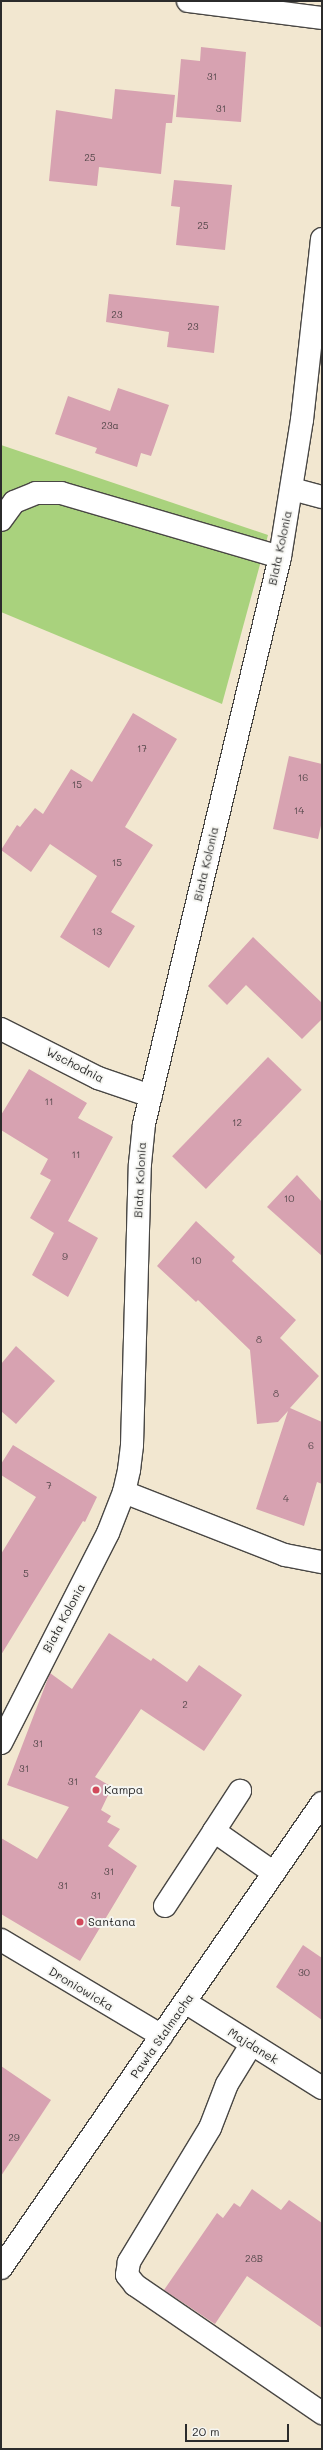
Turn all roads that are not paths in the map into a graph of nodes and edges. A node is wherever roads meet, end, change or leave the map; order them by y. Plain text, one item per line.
1 (188, 1) edge
2 (322, 18) edge
3 (322, 242) edge
4 (292, 488) junction
5 (322, 497) edge
6 (1, 520) edge
7 (280, 557) junction
8 (1, 1029) edge
9 (151, 1096) junction
10 (124, 1492) junction
11 (322, 1562) edge
12 (1, 1743) edge
13 (240, 1791) dead end
14 (322, 1803) edge
15 (214, 1831) junction
16 (274, 1873) junction
17 (165, 1906) dead end
18 (1, 1940) edge
19 (185, 2002) junction
20 (162, 2036) junction
21 (251, 2045) junction
22 (322, 2088) edge
23 (1, 2268) edge
24 (322, 2413) edge

1 - 2 street
3 - 4 street, Biała Kolonia
4 - 5 street
4 - 7 street, Biała Kolonia
6 - 7 street
7 - 9 street, Biała Kolonia
8 - 9 street, Wschodnia
9 - 10 street, Biała Kolonia
10 - 11 street
10 - 12 street, Biała Kolonia
13 - 15 street
14 - 16 street, Pawła Stalmacha
15 - 16 street
15 - 17 street
16 - 19 street, Pawła Stalmacha
18 - 20 street, Droniowicka
19 - 20 street, Pawła Stalmacha
19 - 21 street, Majdanek
20 - 23 street, Pawła Stalmacha
21 - 22 street, Majdanek
21 - 24 street

